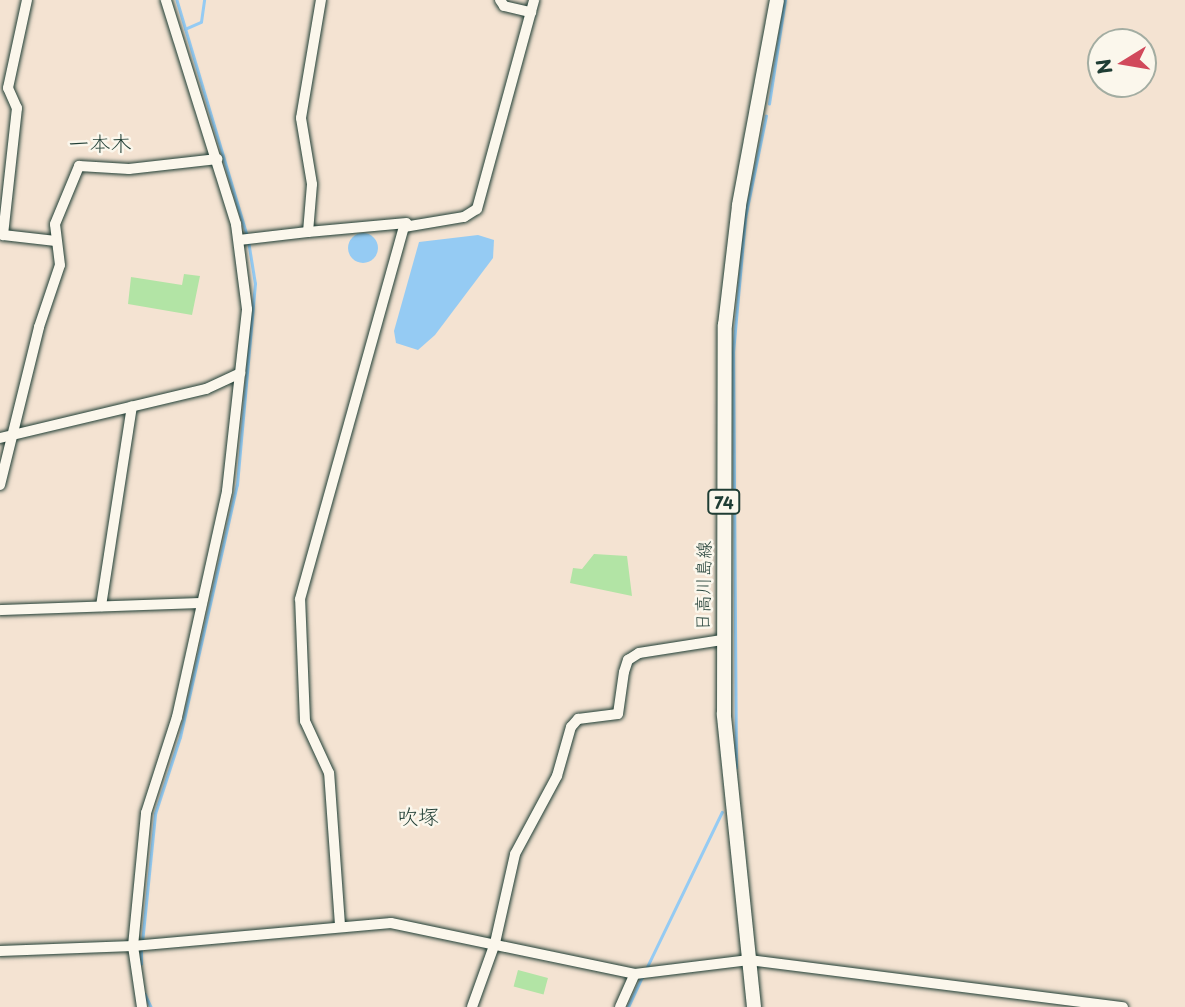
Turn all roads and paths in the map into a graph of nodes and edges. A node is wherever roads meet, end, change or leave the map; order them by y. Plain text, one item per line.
1 (27, 0) edge
2 (166, 0) edge
3 (320, 0) edge
4 (500, 0) edge
5 (534, 0) edge
6 (777, 0) edge
7 (531, 12) junction
8 (218, 159) junction
9 (407, 223) junction
10 (308, 232) junction
11 (239, 240) junction
12 (56, 241) junction
13 (240, 373) junction
14 (132, 406) junction
15 (6, 436) edge
16 (0, 485) edge
17 (202, 603) junction
18 (101, 606) junction
19 (0, 610) edge
20 (722, 640) junction
21 (340, 925) junction
22 (495, 943) junction
23 (134, 946) junction
24 (0, 951) edge
25 (749, 960) junction
26 (635, 974) junction
27 (142, 1007) edge
28 (472, 1007) edge
29 (620, 1007) edge
30 (754, 1007) edge
31 (1124, 1007) edge

1 - 12 street
2 - 8 street
3 - 10 street
4 - 7 street
5 - 7 street
6 - 20 main road, 日高川島線 / 74
7 - 9 street
8 - 11 street
8 - 12 street
9 - 10 street
9 - 21 street
10 - 11 street
11 - 13 street
12 - 15 street
13 - 14 street
13 - 17 street
14 - 15 street
14 - 18 street
15 - 16 street
17 - 18 street
17 - 23 street
18 - 19 street
20 - 22 street
20 - 25 main road, 日高川島線 / 74
21 - 22 street
21 - 23 street
22 - 26 street
22 - 28 street
23 - 24 street
23 - 27 street
25 - 26 street
25 - 30 main road, 日高川島線 / 74
25 - 31 street
26 - 29 street

